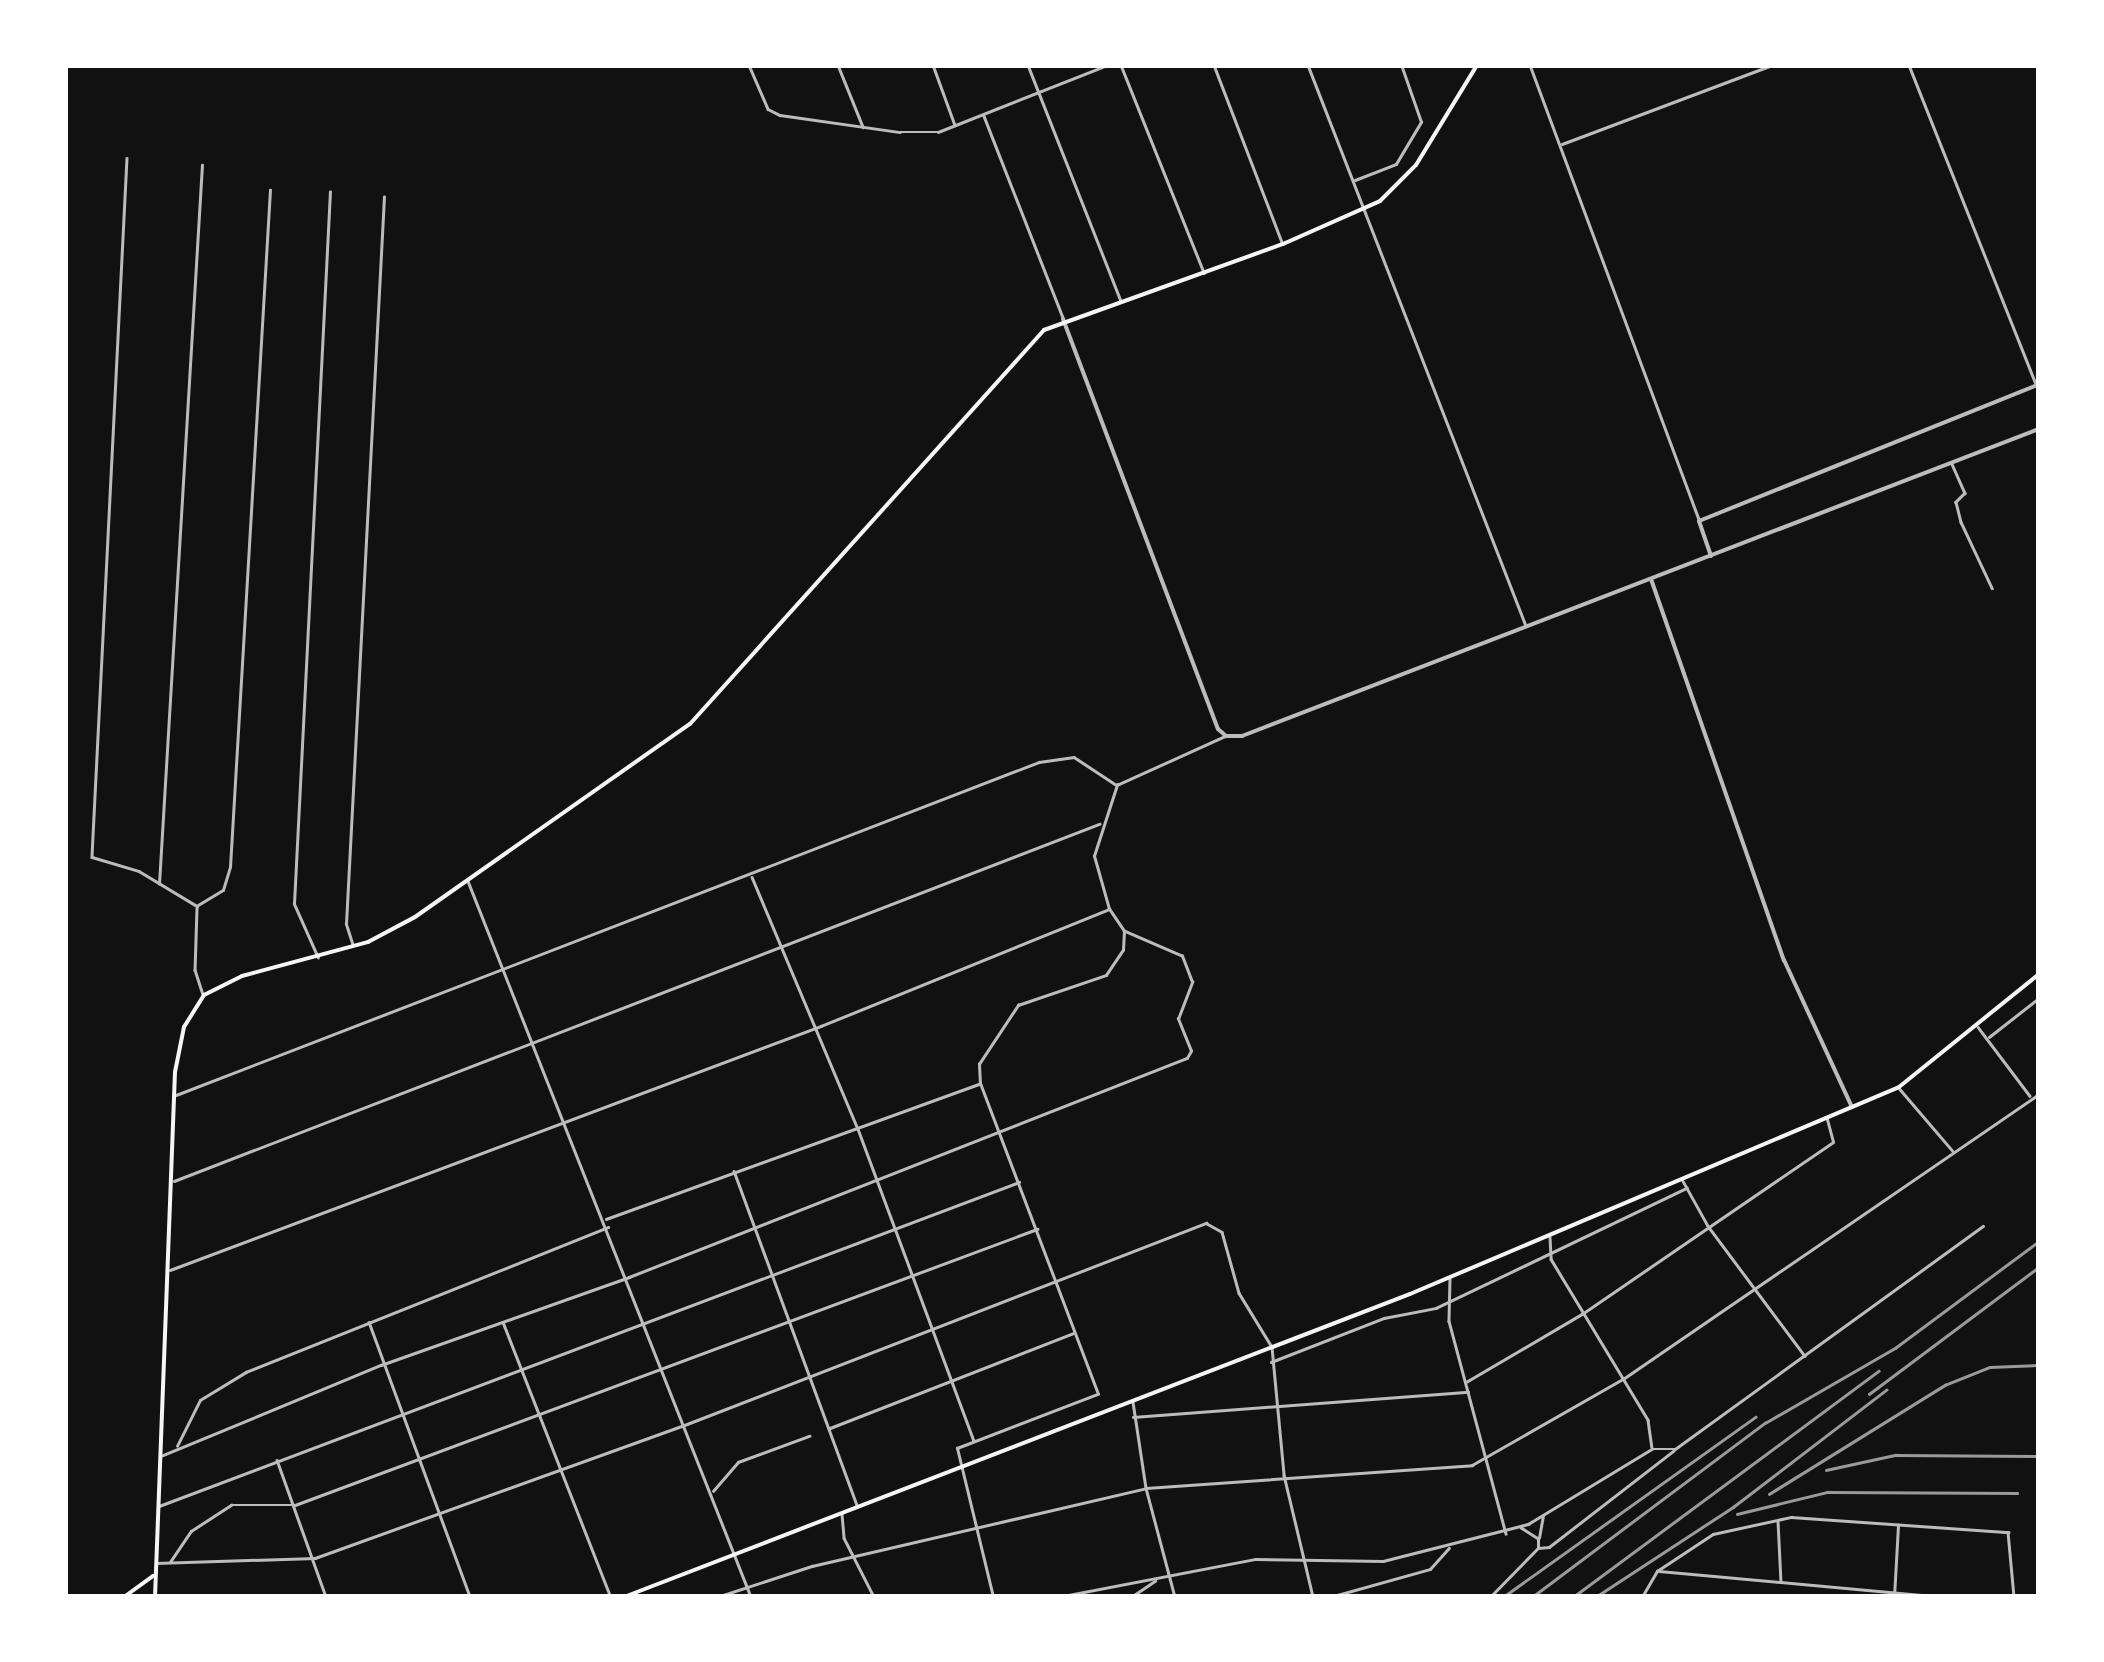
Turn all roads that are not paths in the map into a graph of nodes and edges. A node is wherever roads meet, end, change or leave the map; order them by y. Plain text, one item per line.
1 (749, 65) edge
2 (838, 65) edge
3 (933, 65) edge
4 (1028, 65) edge
5 (1107, 65) edge
6 (1121, 65) edge
7 (1214, 65) edge
8 (1308, 65) edge
9 (1401, 65) edge
10 (1477, 65) edge
11 (1530, 65) edge
12 (1772, 65) edge
13 (1909, 65) edge
14 (1038, 92) junction
15 (984, 115) junction
16 (955, 124) junction
17 (863, 129) junction
18 (1561, 144) junction
19 (127, 158) dead end
20 (202, 165) dead end
21 (1354, 180) junction
22 (270, 190) dead end
23 (330, 192) dead end
24 (384, 197) dead end
25 (1364, 210) junction
26 (1283, 244) junction
27 (1204, 274) junction
28 (1122, 303) junction
29 (1064, 319) junction
30 (2038, 385) edge
31 (2039, 430) edge
32 (1952, 463) junction
33 (1699, 521) junction
34 (1711, 556) junction
35 (1650, 579) junction
36 (1992, 588) dead end
37 (1526, 626) junction
38 (1226, 736) junction
39 (1117, 785) junction
40 (1101, 823) junction
41 (751, 876) junction
42 (468, 879) junction
43 (158, 886) junction
44 (197, 906) junction
45 (1108, 910) junction
46 (1124, 931) junction
47 (354, 947) junction
48 (783, 950) junction
49 (318, 958) junction
50 (504, 967) junction
51 (2039, 974) edge
52 (204, 995) junction
53 (2039, 998) edge
54 (814, 1026) junction
55 (1977, 1026) junction
56 (1988, 1038) junction
57 (534, 1044) junction
58 (980, 1084) junction
59 (1898, 1087) junction
60 (2039, 1094) edge
61 (174, 1096) junction
62 (2032, 1098) junction
63 (1852, 1107) junction
64 (1825, 1118) junction
65 (564, 1121) junction
66 (858, 1129) junction
67 (998, 1133) junction
68 (1954, 1152) junction
69 (734, 1170) junction
70 (878, 1180) junction
71 (172, 1181) junction
72 (1683, 1181) junction
73 (1019, 1182) junction
74 (1687, 1188) junction
75 (605, 1220) junction
76 (1708, 1226) junction
77 (1983, 1226) dead end
78 (608, 1227) junction
79 (754, 1228) junction
80 (896, 1229) junction
81 (1036, 1229) junction
82 (1550, 1237) junction
83 (1550, 1252) junction
84 (168, 1270) junction
85 (773, 1276) junction
86 (629, 1277) junction
87 (914, 1278) junction
88 (1450, 1278) junction
89 (1056, 1280) junction
90 (1755, 1288) junction
91 (1450, 1299) junction
92 (1582, 1314) junction
93 (368, 1320) junction
94 (503, 1321) junction
95 (792, 1323) junction
96 (648, 1325) junction
97 (933, 1329) junction
98 (1075, 1332) junction
99 (1272, 1347) junction
100 (1806, 1356) junction
101 (1272, 1362) junction
102 (381, 1365) junction
103 (521, 1369) junction
104 (666, 1372) junction
105 (811, 1376) junction
106 (1623, 1378) junction
107 (952, 1380) junction
108 (1466, 1382) junction
109 (1468, 1392) junction
110 (1133, 1400) junction
111 (1274, 1404) junction
112 (399, 1414) junction
113 (539, 1416) junction
114 (1134, 1418) junction
115 (687, 1424) junction
116 (830, 1428) junction
117 (809, 1436) dead end
118 (974, 1441) junction
119 (177, 1448) junction
120 (1652, 1449) junction
121 (1675, 1449) junction
122 (160, 1457) junction
123 (276, 1458) junction
124 (1486, 1460) junction
125 (417, 1462) junction
126 (962, 1466) junction
127 (558, 1469) junction
128 (1284, 1475) junction
129 (1146, 1488) junction
130 (712, 1492) junction
131 (295, 1505) junction
132 (158, 1506) junction
133 (857, 1507) junction
134 (438, 1511) junction
135 (842, 1512) junction
136 (1543, 1515) junction
137 (1778, 1520) junction
138 (1898, 1524) junction
139 (979, 1527) junction
140 (1520, 1528) junction
141 (1506, 1532) junction
142 (1538, 1539) junction
143 (1449, 1548) junction
144 (1538, 1548) junction
145 (736, 1554) junction
146 (853, 1556) junction
147 (315, 1558) junction
148 (155, 1563) junction
149 (1302, 1563) junction
150 (169, 1564) junction
151 (1657, 1570) junction
152 (155, 1575) junction
153 (1169, 1576) junction
154 (1158, 1579) junction
155 (1782, 1585) junction
156 (747, 1586) junction
157 (1894, 1596) edge
158 (124, 1597) edge
159 (155, 1597) edge
160 (326, 1597) edge
161 (470, 1597) edge
162 (611, 1597) edge
163 (624, 1597) edge
164 (717, 1597) edge
165 (751, 1597) edge
166 (874, 1597) edge
167 (994, 1597) edge
168 (1058, 1597) edge
169 (1131, 1597) edge
170 (1176, 1597) edge
171 (1313, 1597) edge
172 (1330, 1597) edge
173 (1490, 1597) edge
174 (1642, 1597) edge
175 (1946, 1597) edge
176 (2014, 1597) edge

1 - 17 street
2 - 17 street
3 - 16 street
4 - 14 street
5 - 14 street
6 - 27 street
7 - 26 street
8 - 21 street
9 - 21 street
10 - 25 main road
11 - 18 street
12 - 18 street
13 - 30 street
14 - 15 street
14 - 28 street
15 - 16 street
15 - 29 street
16 - 17 street
18 - 33 street
19 - 43 street
20 - 43 street
21 - 25 street
22 - 44 street
23 - 49 street
24 - 47 street
25 - 26 main road
25 - 37 street
26 - 27 main road
27 - 28 main road
28 - 29 main road
29 - 38 street
29 - 42 main road
30 - 33 street
31 - 32 street
32 - 34 street
32 - 36 street
33 - 34 street
34 - 35 street
35 - 37 street
35 - 63 street
37 - 38 street
38 - 39 street
39 - 40 street
39 - 41 street
40 - 45 street
40 - 48 street
41 - 48 street
41 - 50 street
42 - 47 main road
42 - 50 street
43 - 44 street
44 - 52 street
45 - 46 street
45 - 54 street
46 - 58 street
46 - 67 street
47 - 49 main road
48 - 54 street
48 - 57 street
49 - 52 main road
50 - 57 street
50 - 61 street
51 - 55 main road
52 - 61 main road
53 - 56 street
54 - 65 street
54 - 66 street
55 - 56 street
55 - 59 main road
56 - 62 street
57 - 65 street
57 - 71 street
58 - 66 street
58 - 67 street
59 - 63 main road
59 - 68 street
60 - 62 street
61 - 71 main road
62 - 68 street
63 - 64 main road
64 - 72 main road
64 - 76 street
65 - 75 street
65 - 84 street
66 - 69 street
66 - 70 street
67 - 70 street
67 - 73 street
68 - 90 street
69 - 75 street
69 - 79 street
70 - 79 street
70 - 80 street
71 - 84 main road
72 - 74 street
72 - 82 main road
73 - 80 street
73 - 81 street
74 - 76 street
74 - 83 street
75 - 78 street
76 - 90 street
76 - 92 street
77 - 100 street
78 - 86 street
78 - 93 street
79 - 85 street
79 - 86 street
80 - 85 street
80 - 87 street
81 - 87 street
81 - 89 street
82 - 83 street
82 - 88 main road
83 - 91 street
83 - 92 street
84 - 122 main road
85 - 95 street
85 - 96 street
86 - 94 street
86 - 96 street
87 - 95 street
87 - 97 street
88 - 91 street
88 - 99 main road
89 - 97 street
89 - 98 street
89 - 99 street
90 - 100 street
90 - 106 street
91 - 101 street
91 - 108 street
92 - 106 street
92 - 108 street
93 - 102 street
93 - 119 street
94 - 102 street
94 - 103 street
95 - 104 street
95 - 105 street
96 - 103 street
96 - 104 street
97 - 105 street
97 - 107 street
98 - 107 street
98 - 118 street
99 - 101 street
99 - 110 main road
100 - 121 street
101 - 111 street
102 - 112 street
102 - 119 street
103 - 112 street
103 - 113 street
104 - 113 street
104 - 115 street
105 - 115 street
105 - 116 street
106 - 120 street
106 - 124 street
107 - 116 street
107 - 118 street
108 - 109 street
109 - 111 street
109 - 124 street
110 - 114 street
110 - 126 main road
111 - 114 street
111 - 128 street
112 - 123 street
112 - 125 street
113 - 125 street
113 - 127 street
114 - 129 street
115 - 127 street
115 - 130 street
116 - 133 street
117 - 130 street
118 - 126 street
119 - 122 street
120 - 121 street
120 - 136 street
121 - 144 street
122 - 132 main road
123 - 131 street
123 - 132 street
124 - 128 street
124 - 141 street
125 - 131 street
125 - 134 street
126 - 133 main road
126 - 139 street
127 - 134 street
127 - 162 street
128 - 129 street
128 - 149 street
129 - 139 street
129 - 153 street
130 - 145 street
131 - 147 street
131 - 150 street
132 - 148 main road
133 - 135 main road
134 - 147 street
134 - 161 street
135 - 145 main road
135 - 146 street
136 - 140 street
136 - 142 street
137 - 138 street
137 - 151 street
137 - 155 street
138 - 157 street
138 - 176 street
139 - 146 street
139 - 167 street
140 - 141 street
140 - 142 street
141 - 143 street
142 - 144 street
143 - 149 street
143 - 172 street
144 - 173 street
145 - 156 street
145 - 163 main road
146 - 156 street
146 - 166 street
147 - 150 street
147 - 160 street
148 - 150 street
148 - 152 main road
149 - 153 street
149 - 171 street
151 - 155 street
151 - 174 street
152 - 158 main road
152 - 159 main road
153 - 154 street
153 - 170 street
154 - 168 street
154 - 169 street
155 - 157 street
156 - 164 street
156 - 165 street
157 - 175 street

